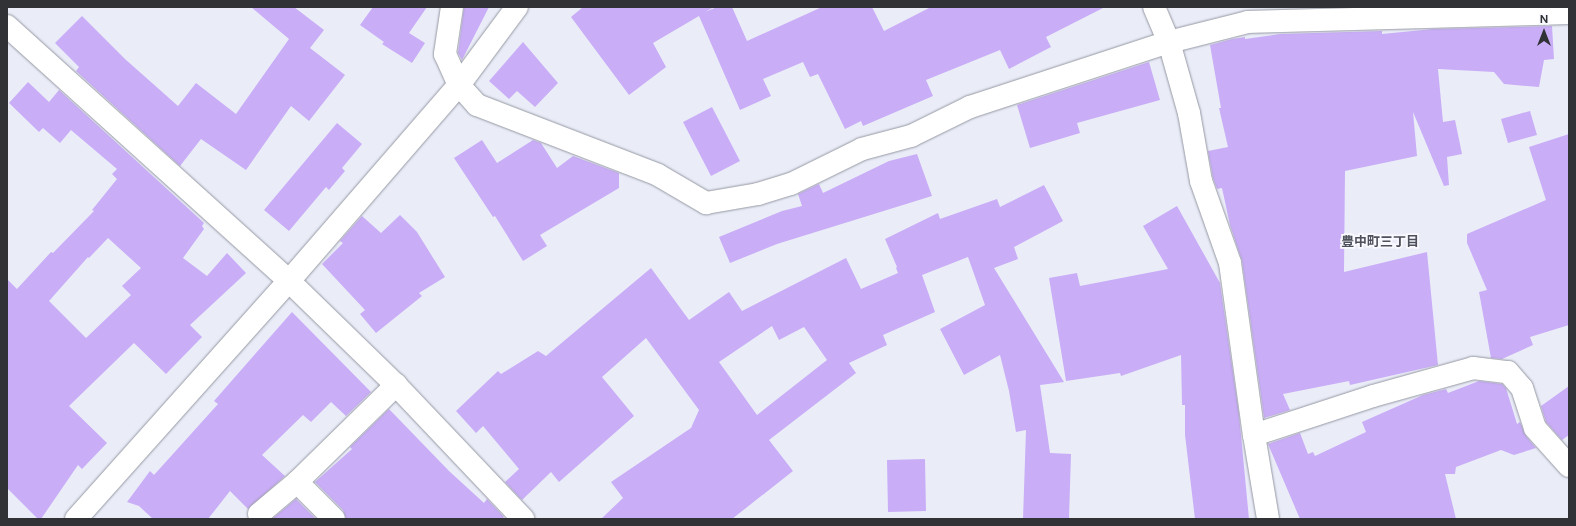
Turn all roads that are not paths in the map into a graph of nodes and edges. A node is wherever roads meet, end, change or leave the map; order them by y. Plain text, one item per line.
1 (452, 7) edge
2 (517, 7) edge
3 (1154, 7) edge
4 (1569, 13) edge
5 (7, 26) edge
6 (1170, 42) junction
7 (460, 85) junction
8 (289, 281) junction
9 (396, 385) junction
10 (1254, 435) junction
11 (1569, 466) edge
12 (297, 482) junction
13 (259, 514) dead end
14 (76, 519) edge
15 (334, 519) edge
16 (523, 519) edge
17 (1268, 519) edge

1 - 7 street
2 - 7 street
3 - 6 street
4 - 6 street
5 - 8 street
6 - 7 street
6 - 10 street
7 - 8 street
8 - 9 street
8 - 14 street
9 - 12 street
9 - 16 street
10 - 11 street
10 - 17 street
12 - 13 street
12 - 15 street

